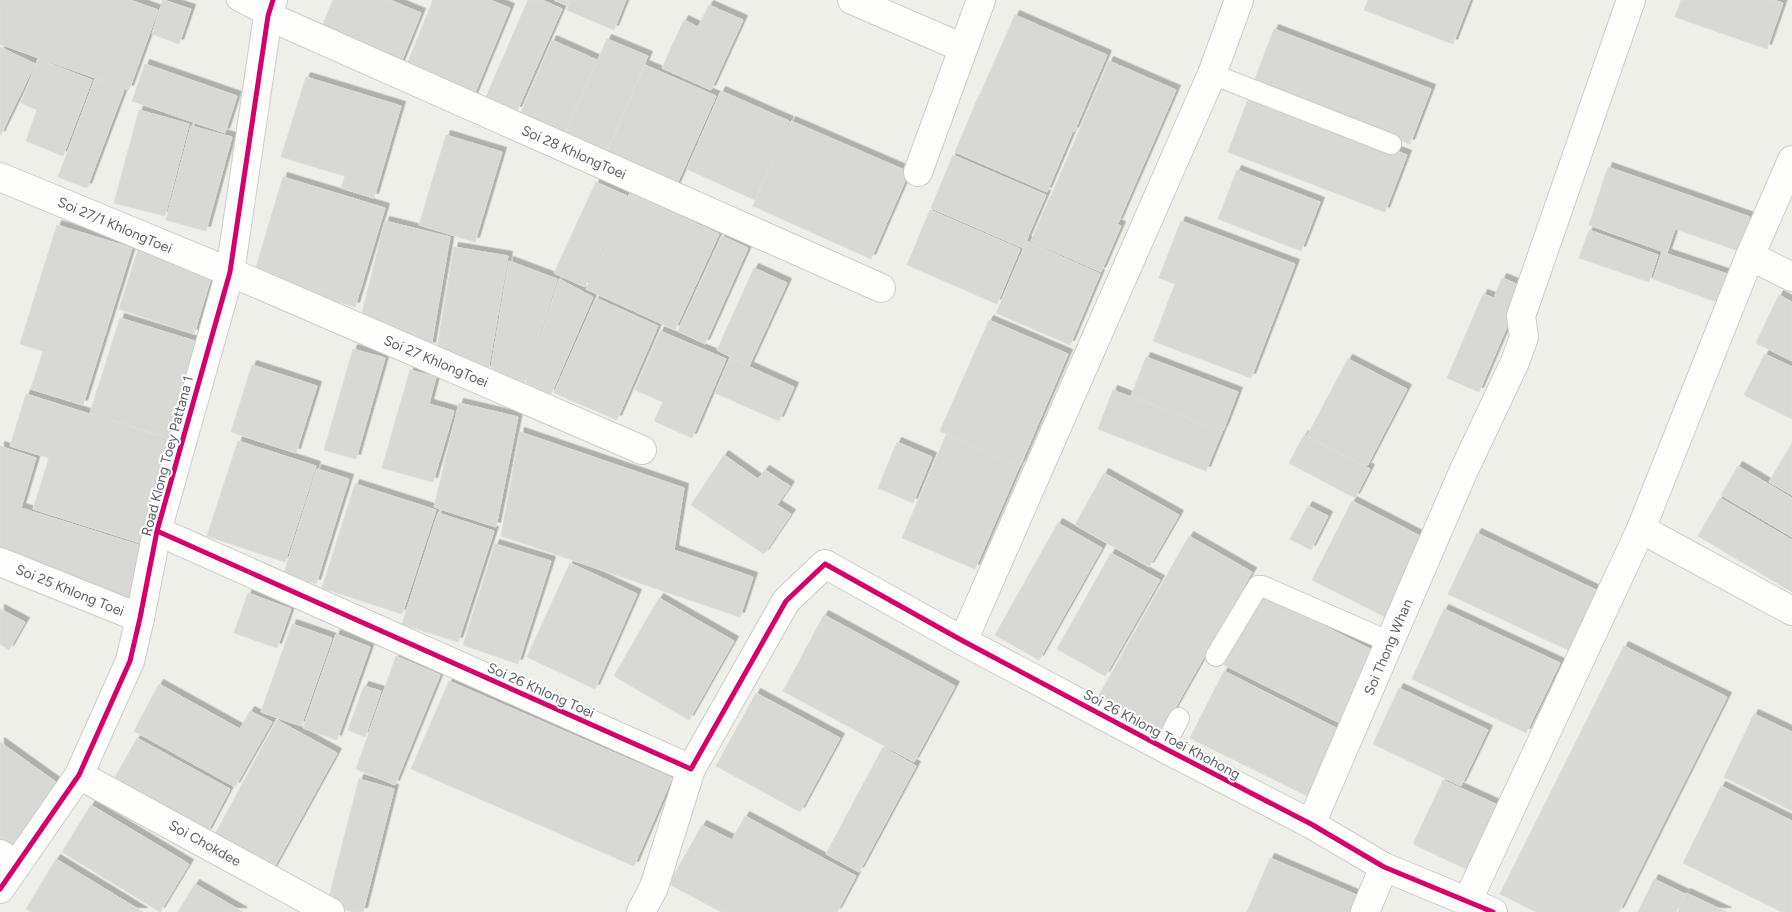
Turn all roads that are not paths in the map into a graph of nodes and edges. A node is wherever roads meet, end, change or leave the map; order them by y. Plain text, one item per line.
1 (237, 0) edge
2 (852, 0) edge
3 (981, 0) edge
4 (1239, 0) edge
5 (1631, 0) edge
6 (270, 8) edge
7 (963, 48) junction
8 (1212, 74) junction
9 (1391, 144) dead end
10 (1792, 160) edge
11 (918, 172) dead end
12 (0, 177) edge
13 (1750, 256) junction
14 (230, 272) junction
15 (1792, 277) edge
16 (881, 288) dead end
17 (642, 450) dead end
18 (1641, 529) junction
19 (157, 531) junction
20 (0, 562) edge
21 (1792, 611) edge
22 (140, 618) junction
23 (963, 641) junction
24 (1390, 642) junction
25 (1216, 656) dead end
26 (1179, 718) dead end
27 (1164, 748) junction
28 (691, 769) junction
29 (79, 775) junction
30 (1311, 824) junction
31 (8, 860) edge
32 (1384, 867) junction
33 (0, 888) edge
34 (1468, 900) junction
35 (330, 912) edge
36 (641, 912) edge
37 (1364, 912) edge
38 (1494, 912) edge

1 - 6 lane
2 - 7 street
3 - 7 street
4 - 8 street
5 - 24 street, Soi Thong Whan
6 - 14 street, Road Klong Toey Pattana 1
6 - 16 street, Soi 28 KhlongToei
7 - 11 street
8 - 9 lane
8 - 23 street
10 - 13 street
12 - 14 street, Soi 27/1 KhlongToei
13 - 15 street
13 - 18 street
14 - 17 street, Soi 27 KhlongToei
14 - 19 street, Road Klong Toey Pattana 1
18 - 21 street
18 - 34 street
19 - 22 street, Road Klong Toey Pattana 1
19 - 28 street, Soi 26 Khlong Toei
20 - 22 street, Soi 25 Khlong Toei
22 - 29 street, Road Klong Toey Pattana 1
23 - 27 street, Soi 26 Khlong Toei Khohong
23 - 28 street, Soi 26 Khlong Toei Khohong
24 - 25 lane
24 - 30 street, Soi Thong Whan
26 - 27 lane
27 - 30 street, Soi 26 Khlong Toei Khohong
28 - 36 street
29 - 31 street, Road Klong Toey Pattana 1
29 - 35 street, Soi Chokdee
30 - 32 street, Soi 26 Khlong Toei Khohong
31 - 33 street, Road Klong Toey Pattana 1
32 - 34 street, Soi 26 Khlong Toei Khohong
32 - 37 street
34 - 38 street, Soi 26 Khlong Toei Khohong

